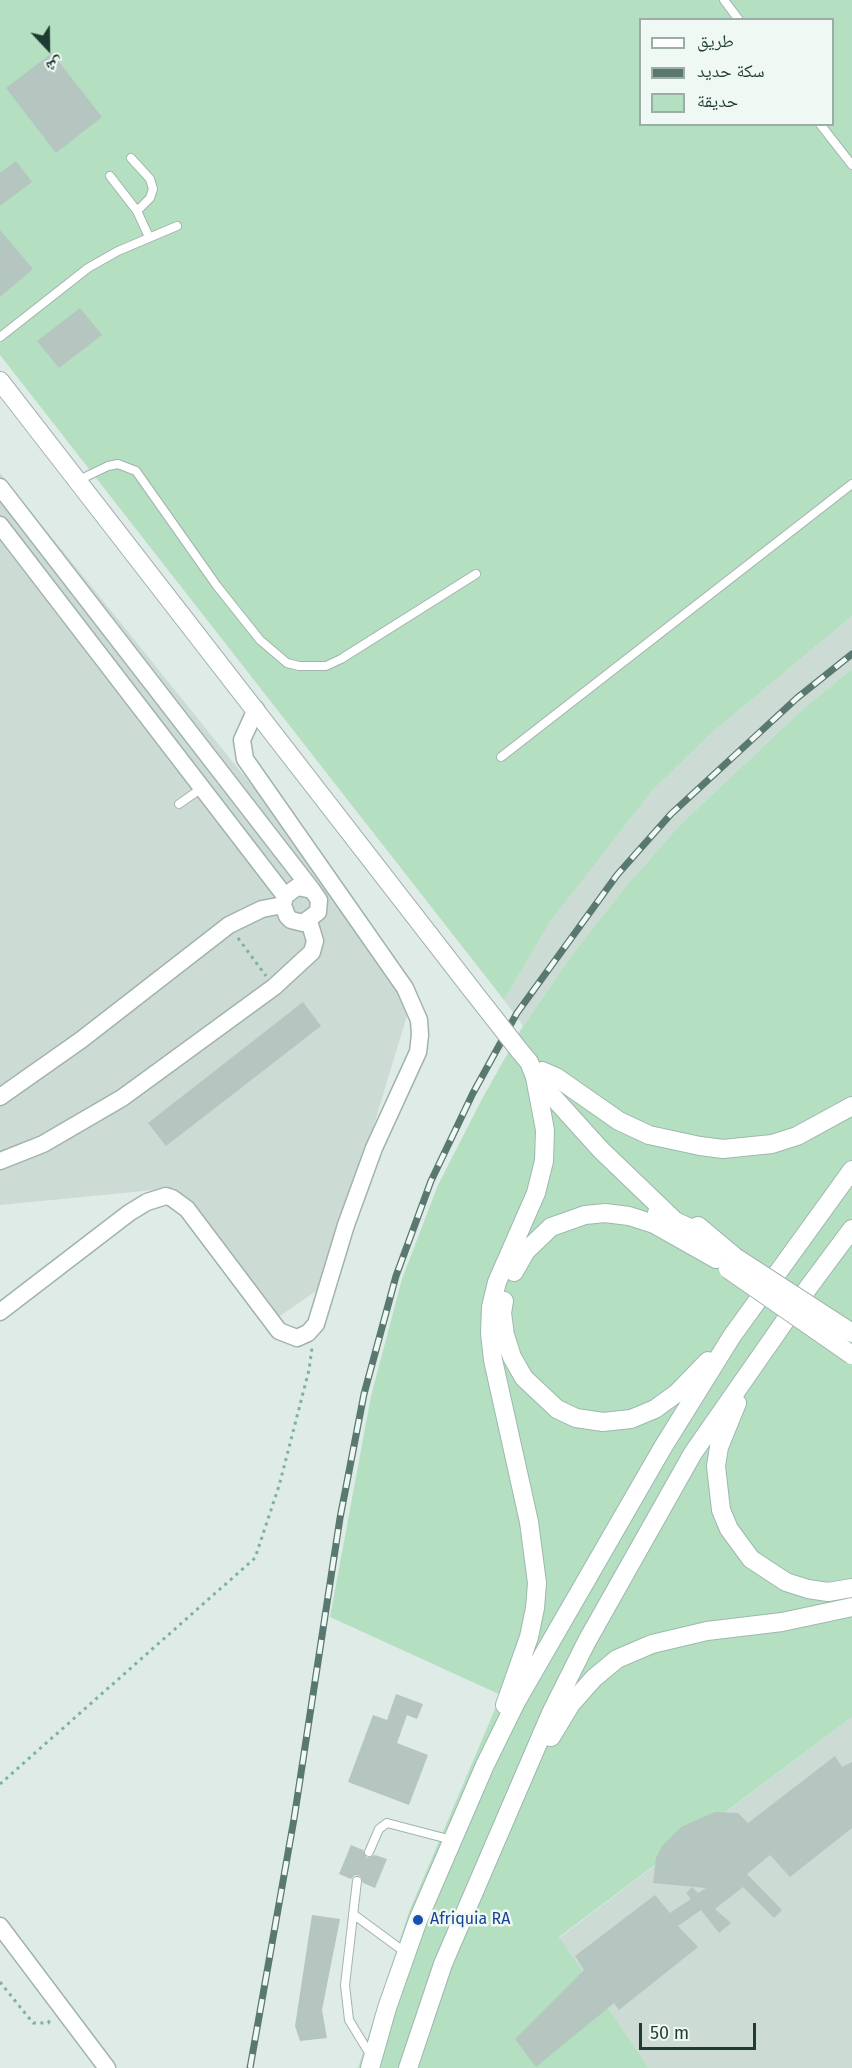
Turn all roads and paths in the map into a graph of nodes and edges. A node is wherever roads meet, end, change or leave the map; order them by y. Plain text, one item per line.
1 (724, 0) edge
2 (738, 18) edge
3 (822, 126) edge
4 (131, 158) dead end
5 (852, 165) edge
6 (110, 176) dead end
7 (137, 211) junction
8 (177, 226) dead end
9 (149, 237) junction
10 (0, 337) edge
11 (0, 381) edge
12 (79, 480) junction
13 (852, 484) edge
14 (0, 487) edge
15 (0, 525) edge
16 (476, 574) dead end
17 (256, 708) junction
18 (501, 757) dead end
19 (202, 788) junction
20 (179, 804) dead end
21 (312, 890) junction
22 (284, 900) junction
23 (309, 921) junction
24 (229, 925) junction
25 (274, 987) junction
26 (531, 1065) junction
27 (0, 1096) edge
28 (852, 1106) edge
29 (0, 1161) edge
30 (852, 1170) edge
31 (675, 1221) junction
32 (852, 1229) edge
33 (708, 1236) junction
34 (515, 1245) junction
35 (726, 1262) junction
36 (0, 1312) edge
37 (314, 1326) junction
38 (852, 1333) edge
39 (732, 1336) junction
40 (852, 1355) edge
41 (760, 1359) junction
42 (852, 1588) edge
43 (852, 1599) edge
44 (852, 1607) edge
45 (782, 1622) junction
46 (485, 1765) junction
47 (0, 1784) edge
48 (515, 1797) junction
49 (453, 1840) junction
50 (369, 1852) dead end
51 (357, 1881) dead end
52 (353, 1914) junction
53 (0, 1926) edge
54 (406, 1953) junction
55 (0, 1982) edge
56 (63, 2008) junction
57 (371, 2063) edge
58 (107, 2068) edge
59 (408, 2068) edge

1 - 2 lane
3 - 5 lane
4 - 7 lane
6 - 7 lane
7 - 9 lane
8 - 9 lane
9 - 10 lane
11 - 12 main road
12 - 16 lane
12 - 17 main road
13 - 18 lane
14 - 21 street
15 - 19 street
17 - 26 main road, bridge
17 - 37 street
19 - 20 lane
19 - 22 street
21 - 22 street
21 - 23 street
22 - 23 street
22 - 24 street
23 - 25 street
24 - 25 path
24 - 27 street
25 - 29 street
26 - 28 main road
26 - 31 main road
26 - 33 main road
26 - 34 main road
30 - 39 main road
31 - 33 main road
31 - 34 main road
31 - 35 main road
32 - 41 main road
33 - 35 main road
34 - 46 main road
35 - 38 main road, bridge
35 - 39 main road
35 - 40 main road, bridge
36 - 37 street
37 - 47 path
39 - 46 main road
41 - 42 main road
41 - 48 main road
43 - 45 main road
44 - 45 main road
45 - 48 main road
46 - 49 main road
48 - 59 main road
49 - 50 lane
49 - 54 main road
51 - 52 lane
52 - 54 lane
52 - 57 lane
53 - 56 street
54 - 57 main road
55 - 56 path
56 - 58 street

